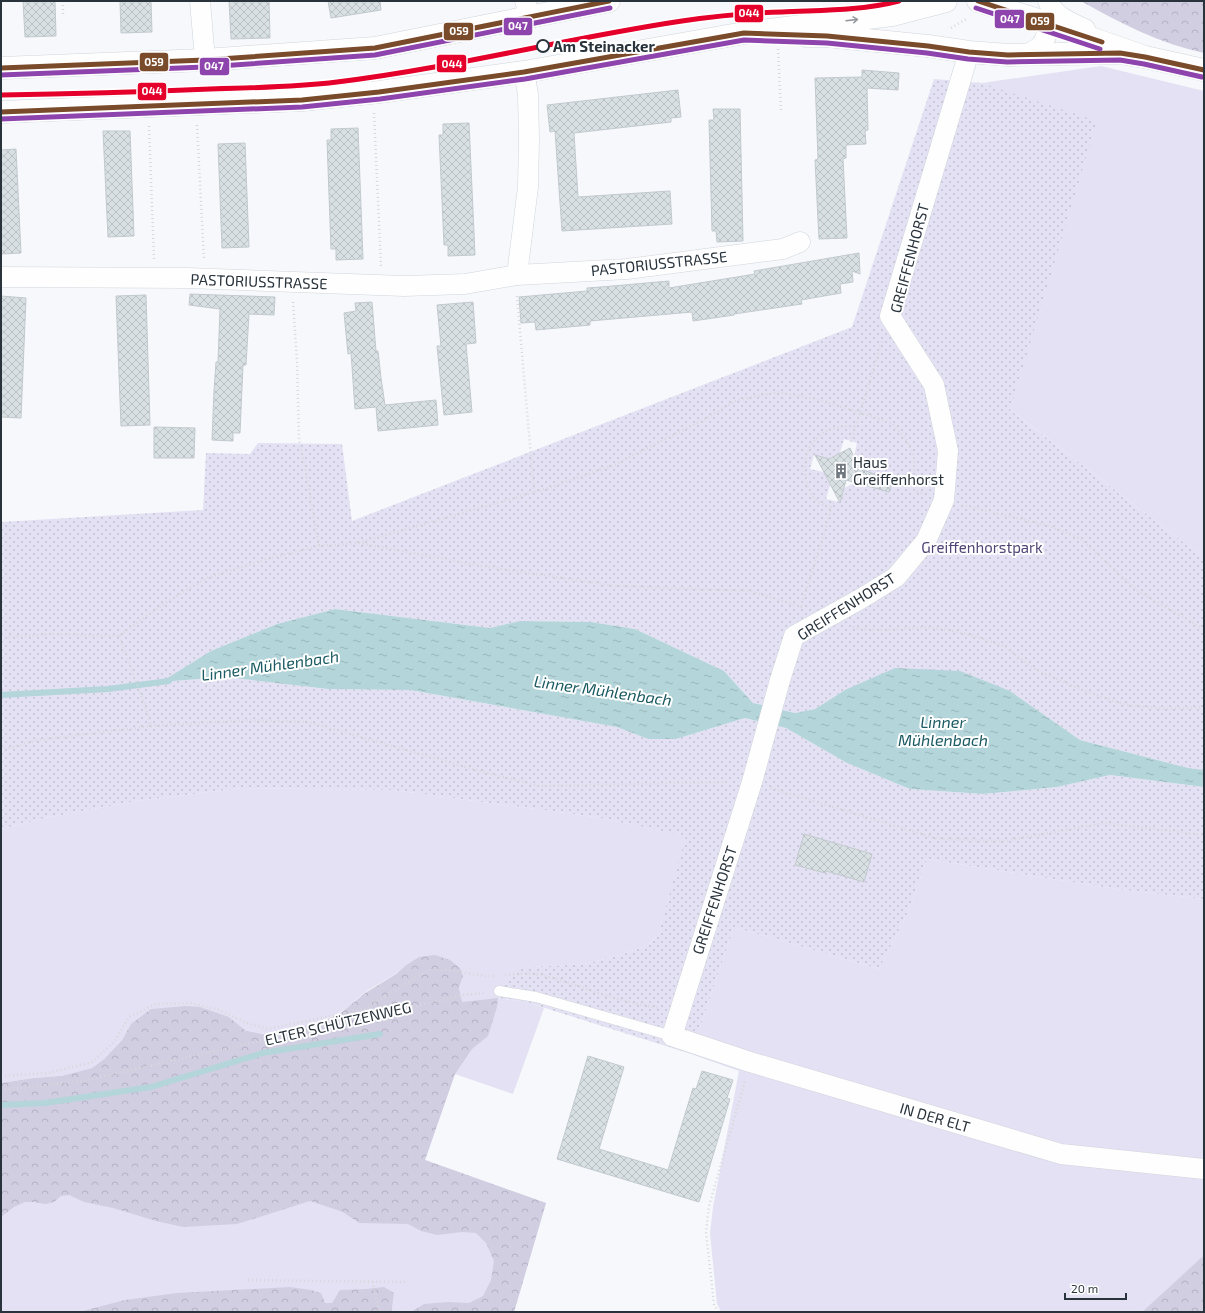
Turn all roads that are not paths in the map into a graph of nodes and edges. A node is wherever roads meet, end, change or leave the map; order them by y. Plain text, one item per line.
1 (200, 1) edge
2 (608, 1) edge
3 (946, 1) edge
4 (985, 3) edge
5 (527, 9) edge
6 (1049, 11) edge
7 (744, 33) junction
8 (969, 52) junction
9 (1025, 55) junction
10 (1145, 56) junction
11 (205, 60) junction
12 (1, 68) edge
13 (1204, 70) edge
14 (524, 72) junction
15 (1, 112) edge
16 (800, 242) dead end
17 (516, 275) junction
18 (1, 277) edge
19 (499, 991) road end
20 (672, 1036) junction
21 (1204, 1169) edge

1 - 11 street
2 - 5 main road
7 -> 3 main road
4 - 6 main road
5 - 11 main road
6 - 9 street
6 - 10 main road
7 - 8 main road
7 - 14 main road
8 - 9 main road
8 - 20 street, GREIFFENHORST
9 - 10 main road
10 - 13 main road
11 - 12 main road
14 - 15 main road
14 - 17 street
16 - 17 street, PASTORIUSSTRASSE
17 - 18 street, PASTORIUSSTRASSE
19 - 20 lane
20 - 21 street, IN DER ELT

